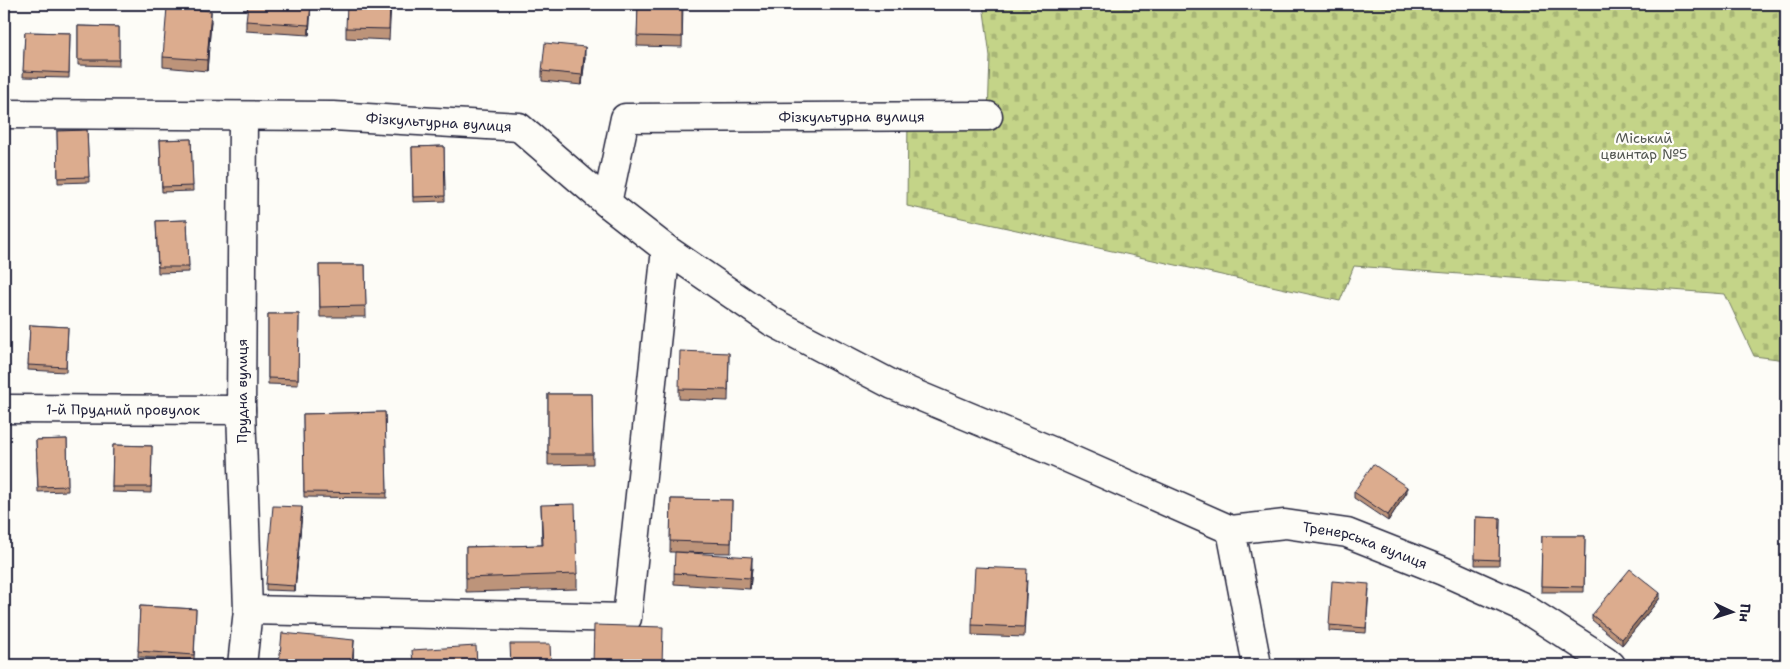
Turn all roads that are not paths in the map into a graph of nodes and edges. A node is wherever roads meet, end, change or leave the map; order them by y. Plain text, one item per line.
1 (4, 114) edge
2 (243, 116) junction
3 (988, 116) dead end
4 (607, 203) junction
5 (666, 249) junction
6 (4, 409) edge
7 (241, 410) junction
8 (1231, 530) junction
9 (248, 610) junction
10 (242, 665) edge
11 (1257, 665) edge
12 (1611, 665) edge

1 - 2 street, Фізкультурна вулиця
2 - 4 street, Фізкультурна вулиця
2 - 7 street, Прудна вулиця
3 - 4 street, Фізкультурна вулиця
4 - 5 street
5 - 8 street
5 - 9 street
6 - 7 street, 1-й Прудний провулок
7 - 9 street, Прудна вулиця
8 - 11 street
8 - 12 street, Тренерська вулиця
9 - 10 street, Прудна вулиця

